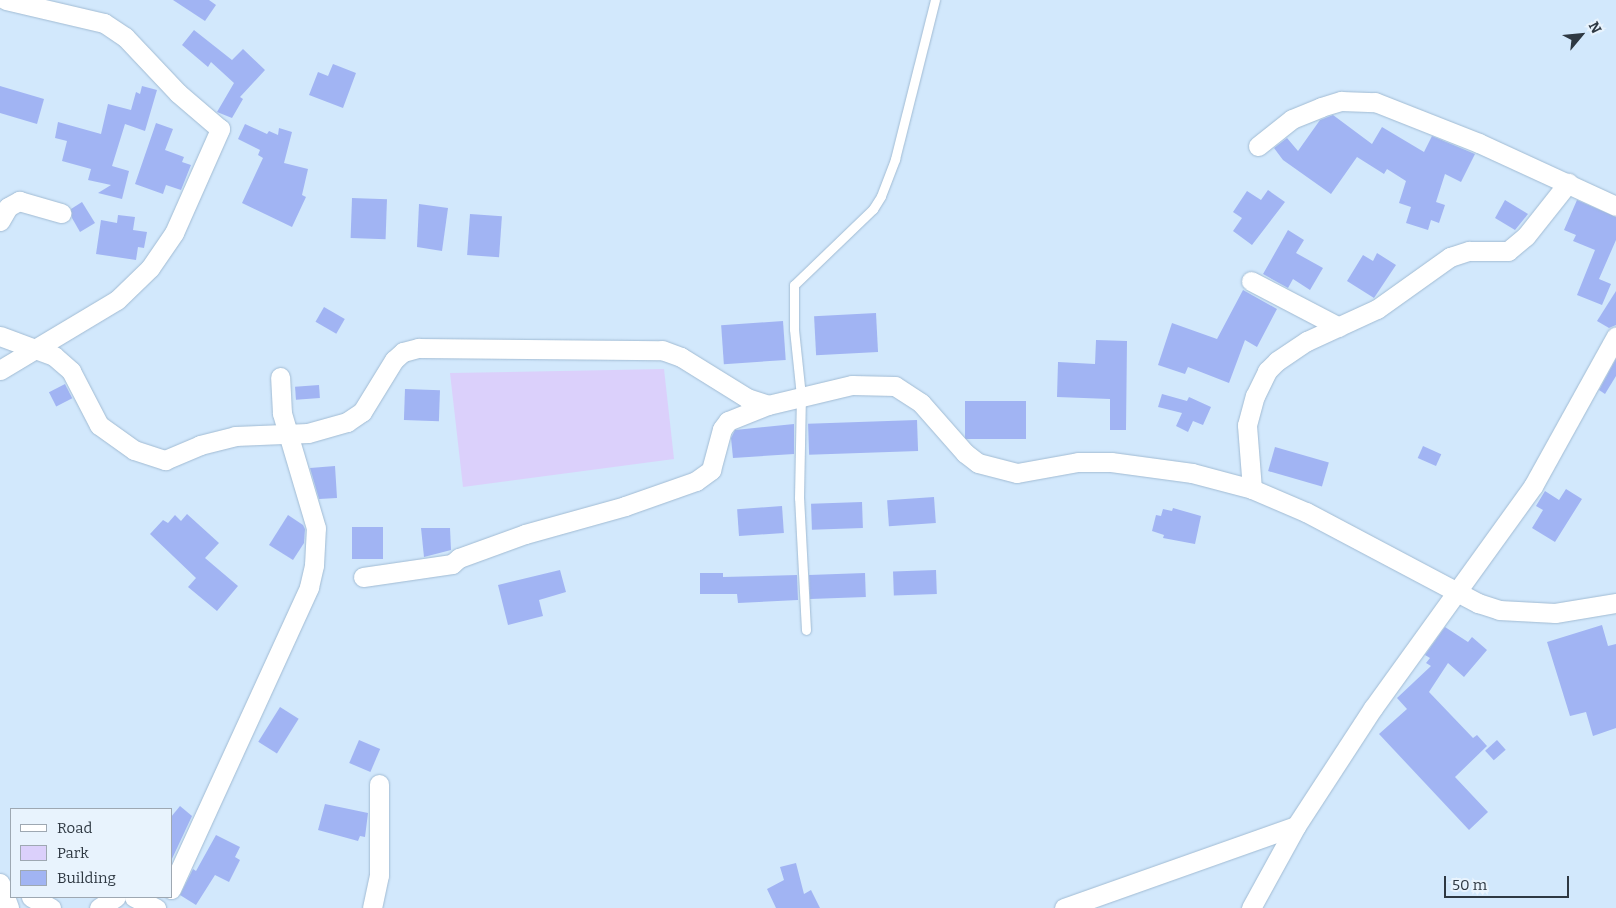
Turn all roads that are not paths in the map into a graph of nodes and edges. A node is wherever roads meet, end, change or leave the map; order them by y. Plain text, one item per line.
1 (6, 0) edge
2 (935, 0) edge
3 (1258, 146) dead end
4 (1568, 183) junction
5 (1616, 206) edge
6 (61, 213) dead end
7 (0, 221) edge
8 (1251, 281) dead end
9 (1339, 327) junction
10 (0, 336) edge
11 (1616, 336) edge
12 (38, 348) junction
13 (0, 370) edge
14 (280, 377) dead end
15 (801, 396) junction
16 (768, 405) junction
17 (287, 432) junction
18 (1252, 489) junction
19 (363, 577) dead end
20 (1456, 591) junction
21 (1616, 603) edge
22 (806, 630) dead end
23 (379, 784) dead end
24 (1296, 826) junction
25 (0, 883) edge
26 (172, 886) edge
27 (33, 898) edge
28 (114, 898) edge
29 (136, 898) edge
30 (9, 908) edge
31 (51, 908) edge
32 (99, 908) edge
33 (156, 908) edge
34 (372, 908) edge
35 (1064, 908) edge
36 (1251, 908) edge

1 - 12 street
2 - 15 lane
3 - 4 street
4 - 5 street
4 - 9 street
6 - 7 street
8 - 9 street
9 - 18 street
10 - 12 street
11 - 20 street
12 - 13 street
12 - 17 street
14 - 17 street
15 - 16 street
15 - 18 street
15 - 22 lane
16 - 17 street
16 - 19 street
17 - 26 street
18 - 20 street
20 - 21 street
20 - 24 street
23 - 34 street
24 - 35 street
24 - 36 street
25 - 30 street
27 - 31 street
28 - 32 street
29 - 33 street

